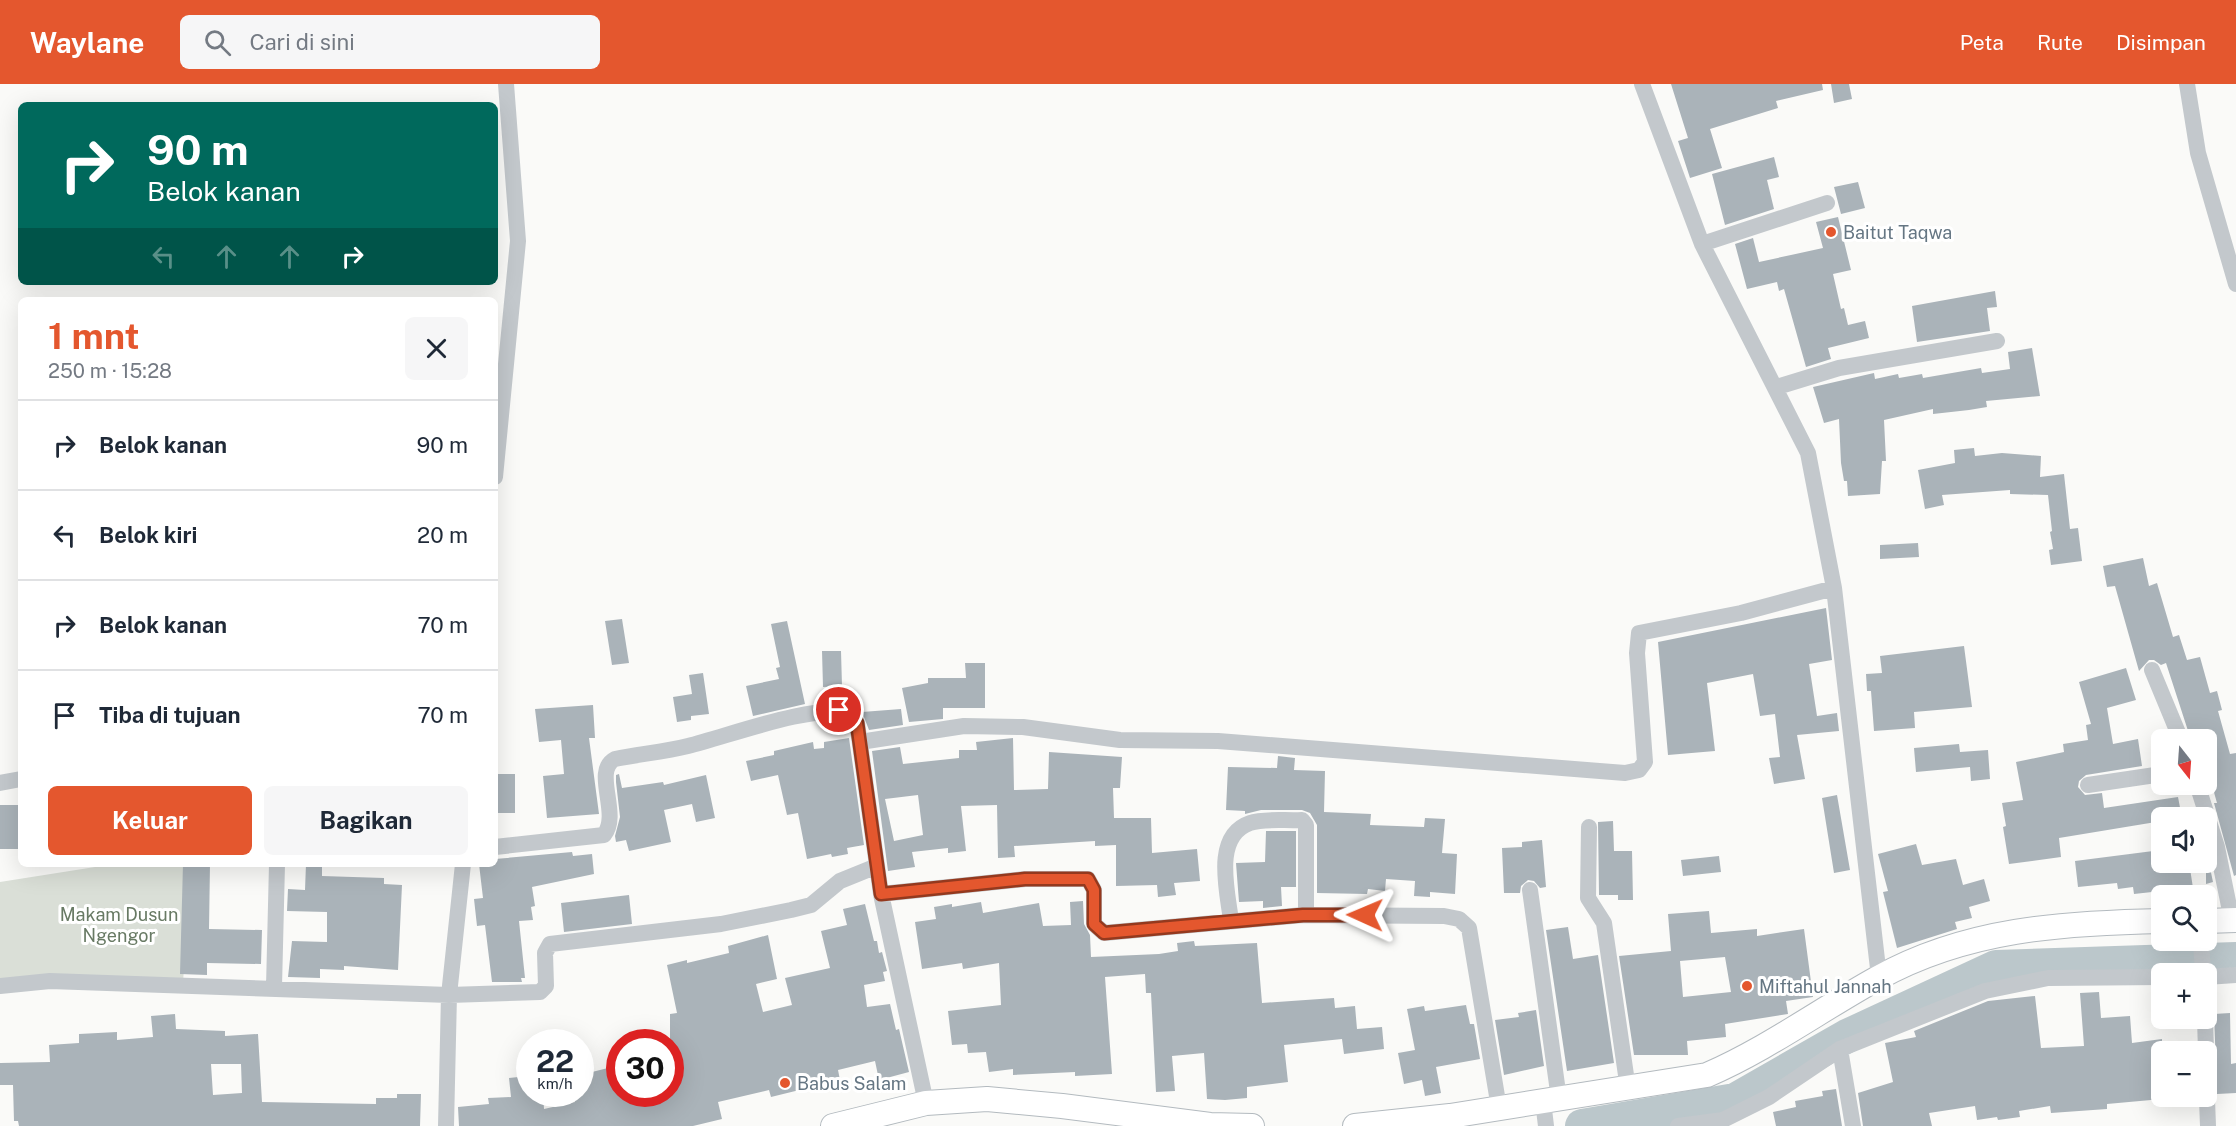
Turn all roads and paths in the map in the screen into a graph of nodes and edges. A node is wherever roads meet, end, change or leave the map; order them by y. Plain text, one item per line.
1 (506, 84) edge
2 (1642, 84) edge
3 (2187, 84) edge
4 (1827, 203) dead end
5 (1702, 244) junction
6 (2236, 284) edge
7 (1997, 341) dead end
8 (1777, 387) junction
9 (498, 446) edge
10 (1834, 588) junction
11 (2152, 670) dead end
12 (2176, 729) edge
13 (860, 742) junction
14 (2151, 776) edge
15 (18, 780) edge
16 (0, 783) edge
17 (2088, 785) dead end
18 (2200, 795) edge
19 (1589, 827) dead end
20 (498, 847) edge
21 (877, 866) junction
22 (277, 867) edge
23 (463, 867) edge
24 (1530, 890) dead end
25 (881, 894) junction
26 (1306, 915) junction
27 (1232, 921) junction
28 (2151, 921) edge
29 (2217, 921) edge
30 (2234, 921) edge
31 (2217, 973) edge
32 (2236, 975) edge
33 (1879, 977) junction
34 (2151, 977) edge
35 (0, 986) edge
36 (274, 987) junction
37 (449, 995) junction
38 (1840, 1049) junction
39 (1628, 1089) junction
40 (926, 1103) junction
41 (2207, 1107) edge
42 (1499, 1108) junction
43 (1548, 1110) edge
44 (446, 1126) edge
45 (833, 1126) edge
46 (1252, 1126) edge
47 (1355, 1126) edge
48 (1678, 1126) edge
49 (1853, 1126) edge
50 (2208, 1126) edge

1 - 9 street
2 - 5 street
3 - 6 street
4 - 5 street
5 - 8 street
7 - 8 street
8 - 10 street
10 - 13 street
10 - 33 street
11 - 12 street
13 - 20 street
13 - 21 street
14 - 17 street
15 - 16 street
18 - 30 street
19 - 39 street
21 - 25 street
21 - 37 street
22 - 36 street
23 - 37 street
24 - 43 street
25 - 27 street
25 - 40 street
26 - 27 street
26 - 27 street
26 - 42 street
28 - 33 street
29 - 30 street
31 - 32 street
33 - 39 street
34 - 38 street
35 - 36 street
36 - 37 street
37 - 44 street
38 - 48 street
38 - 49 street
39 - 43 street
40 - 45 street
40 - 46 street
41 - 50 street
42 - 43 street
42 - 47 street

